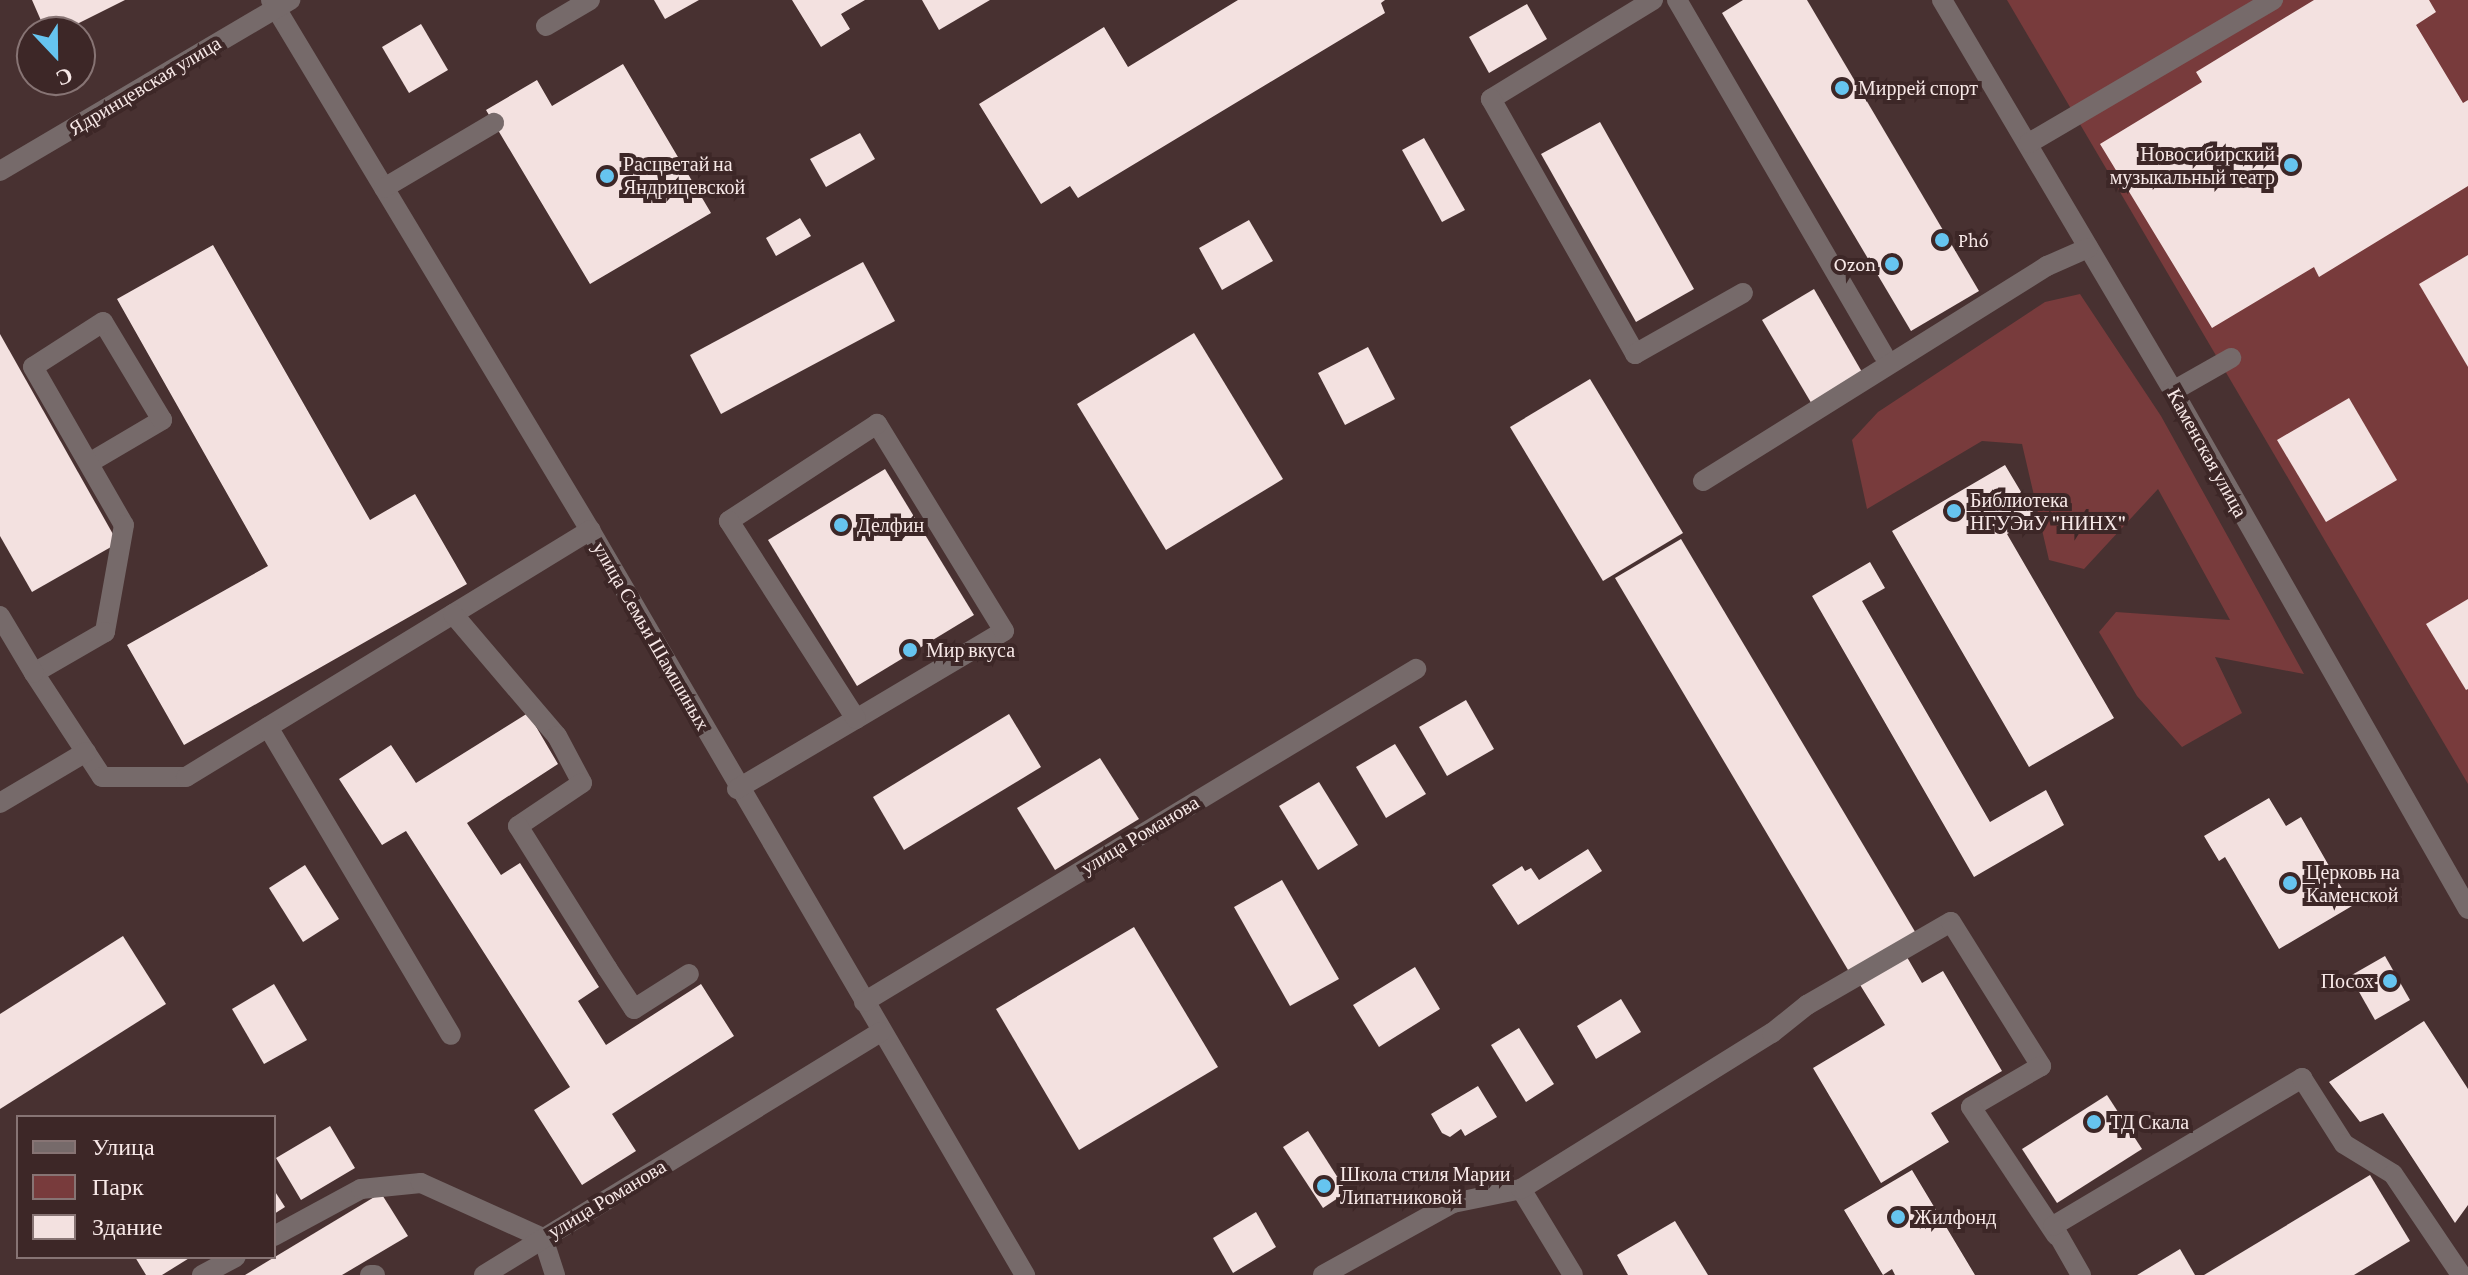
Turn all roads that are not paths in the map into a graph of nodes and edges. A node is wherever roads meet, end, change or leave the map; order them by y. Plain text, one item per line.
1 (590, 0) edge
2 (1653, 0) edge
3 (1677, 0) edge
4 (1942, 0) edge
5 (2273, 0) edge
6 (279, 3) edge
7 (546, 26) dead end
8 (494, 123) dead end
9 (2029, 143) junction
10 (0, 171) edge
11 (384, 188) junction
12 (2088, 248) junction
13 (1743, 293) dead end
14 (1883, 354) dead end
15 (2231, 358) dead end
16 (2173, 391) junction
17 (89, 463) junction
18 (1703, 481) dead end
19 (590, 530) junction
20 (453, 614) junction
21 (0, 616) edge
22 (1416, 669) dead end
23 (34, 673) junction
24 (856, 719) junction
25 (268, 727) junction
26 (86, 752) junction
27 (737, 789) junction
28 (0, 803) edge
29 (2468, 909) edge
30 (689, 974) dead end
31 (864, 1002) junction
32 (881, 1032) junction
33 (451, 1035) dead end
34 (1521, 1189) junction
35 (276, 1235) edge
36 (2056, 1235) junction
37 (543, 1238) junction
38 (232, 1259) edge
39 (202, 1275) edge
40 (484, 1275) edge
41 (555, 1275) edge
42 (1025, 1275) edge
43 (1323, 1275) edge
44 (1573, 1275) edge
45 (2081, 1275) edge
46 (2461, 1275) edge

1 - 7 street
2 - 13 street
3 - 14 street
4 - 9 street, Каменская улица
5 - 9 street
6 - 10 street, Ядринцевская улица
6 - 11 street, улица Семьи Шамшиных
8 - 11 street
9 - 12 street, Каменская улица
11 - 19 street, улица Семьи Шамшиных
12 - 16 street, Каменская улица
12 - 18 street
15 - 16 street
16 - 29 street, Каменская улица
17 - 17 street
17 - 23 street
19 - 20 street
19 - 27 street, улица Семьи Шамшиных
20 - 25 street
20 - 30 street
21 - 23 street
22 - 31 street, улица Романова
23 - 26 street
24 - 24 street
24 - 27 street
25 - 26 street
25 - 33 street
26 - 28 street
27 - 31 street, улица Семьи Шамшиных
31 - 32 street, улица Семьи Шамшиных
32 - 37 street, улица Романова
32 - 42 street, улица Семьи Шамшиных
34 - 36 street
34 - 43 street
34 - 44 street
35 - 37 street, улица Романова
36 - 45 street
36 - 46 street
37 - 40 street
37 - 41 street
38 - 39 street

